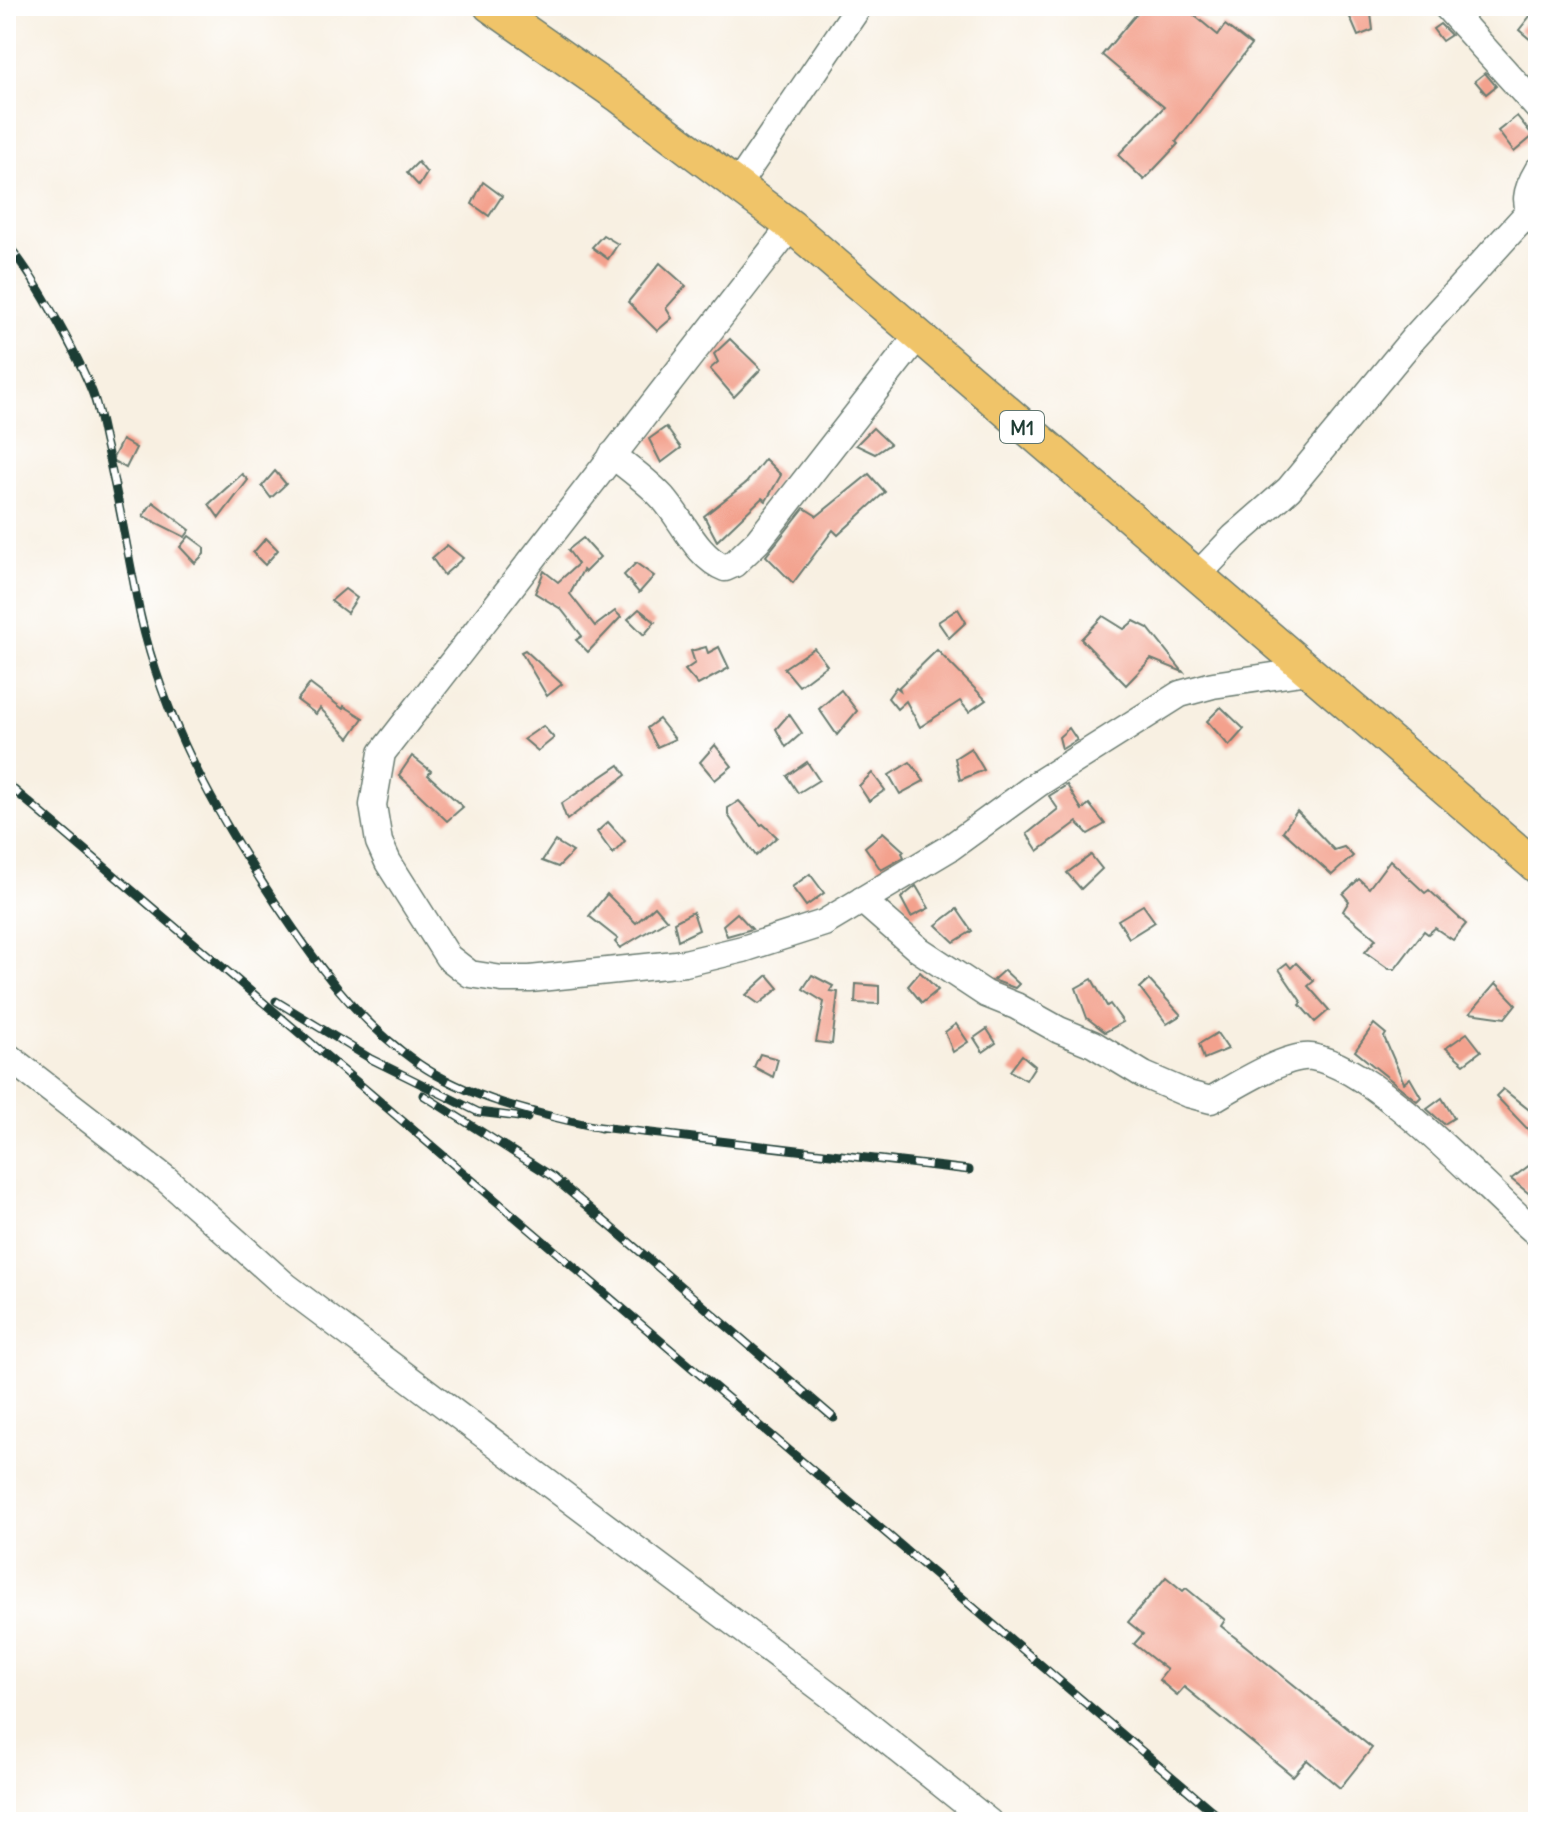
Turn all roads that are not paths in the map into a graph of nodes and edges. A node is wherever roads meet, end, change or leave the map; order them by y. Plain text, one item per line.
1 (490, 6) edge
2 (859, 6) edge
3 (1446, 6) edge
4 (1538, 108) edge
5 (1538, 170) edge
6 (738, 184) junction
7 (1533, 219) edge
8 (791, 226) junction
9 (917, 337) junction
10 (612, 455) junction
11 (1196, 577) junction
12 (1308, 671) junction
13 (1538, 868) edge
14 (862, 900) junction
15 (6, 1055) edge
16 (1538, 1234) edge
17 (989, 1822) edge

1 - 6 main road, M1
2 - 6 street
3 - 4 street
5 - 7 street
6 - 8 main road, M1
7 - 11 street
8 - 9 main road, M1
8 - 10 street
9 - 10 street
9 - 11 main road, M1
10 - 14 street
11 - 12 main road, M1
12 - 13 main road, M1
12 - 14 street
14 - 16 street
15 - 17 street

